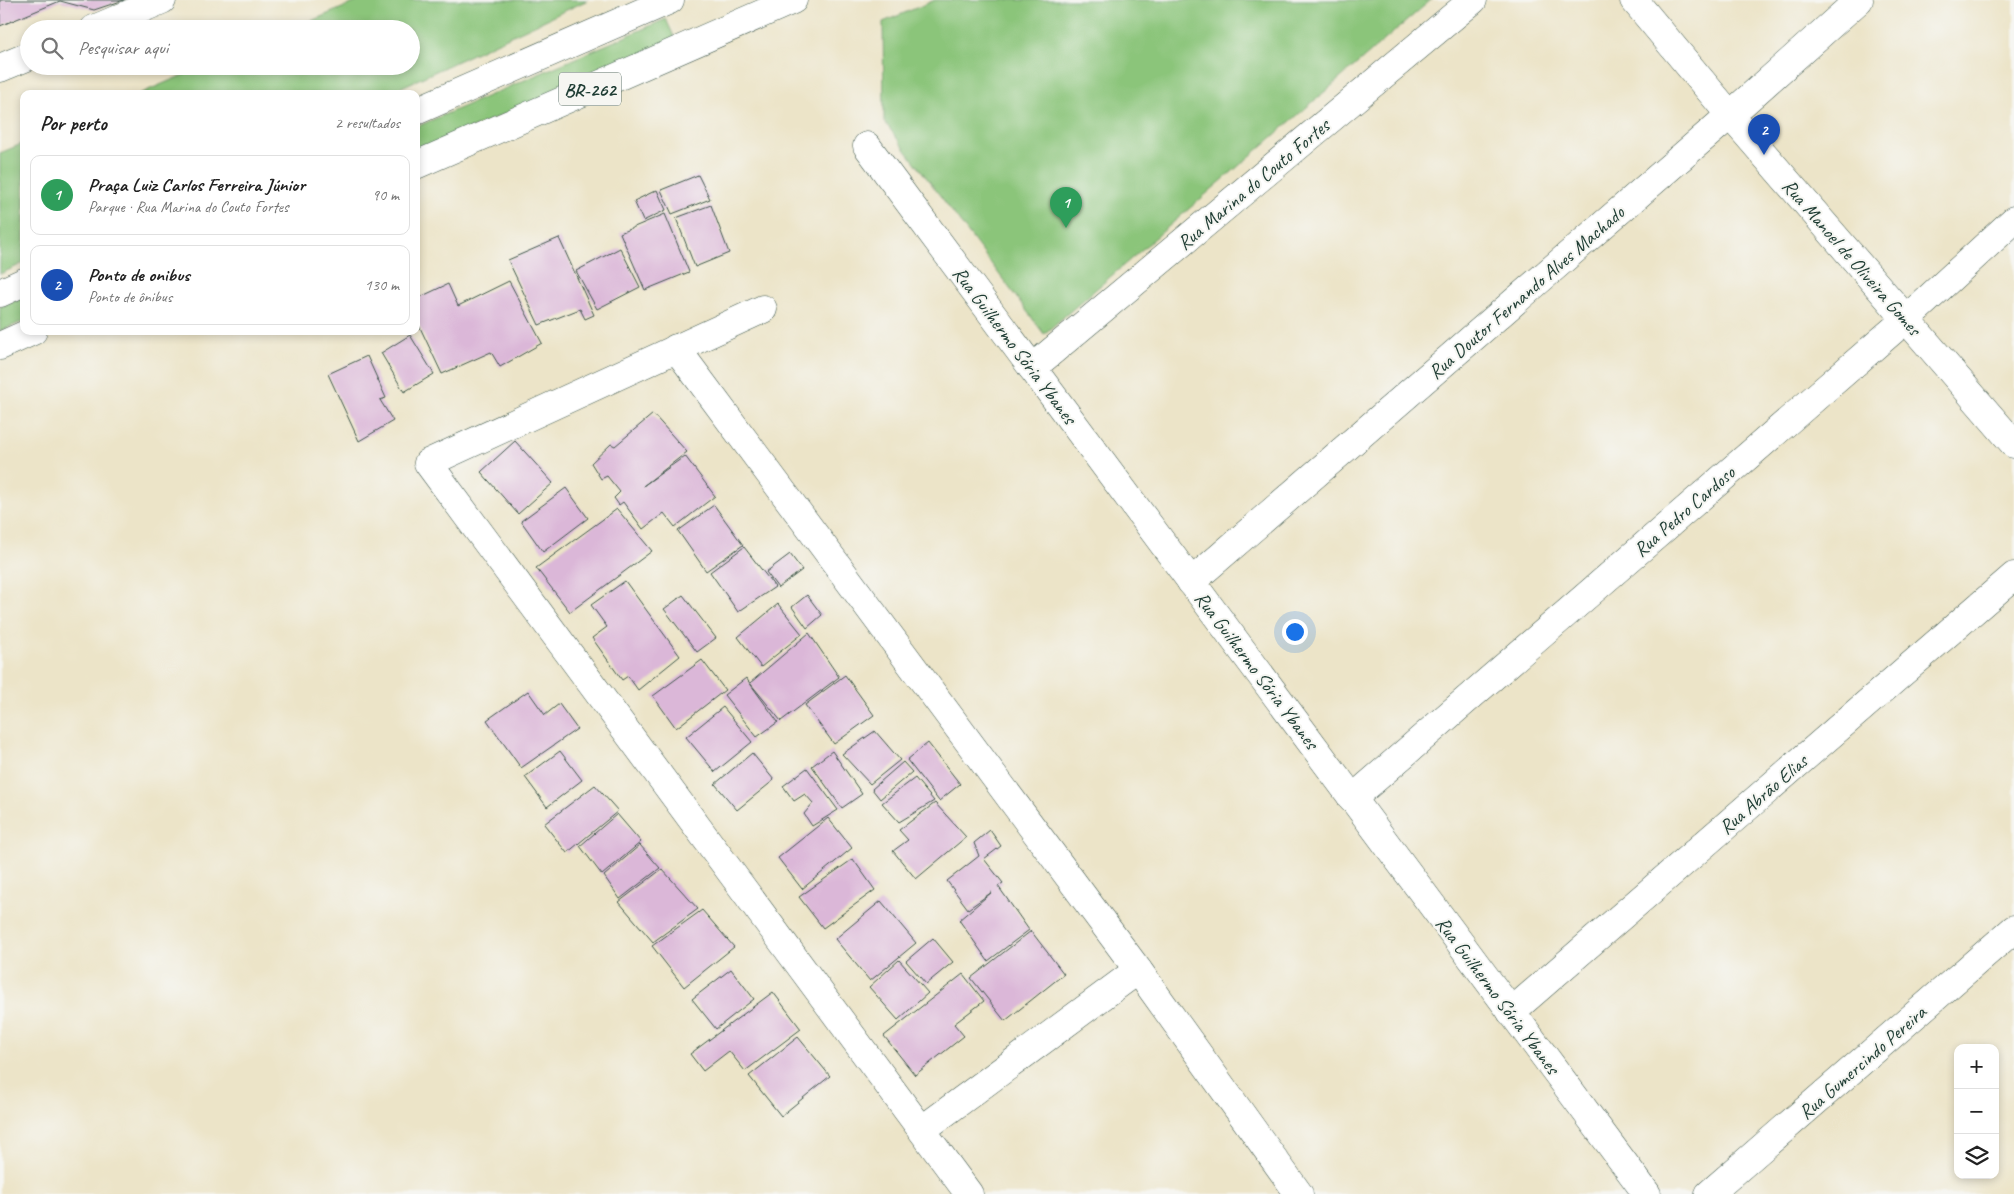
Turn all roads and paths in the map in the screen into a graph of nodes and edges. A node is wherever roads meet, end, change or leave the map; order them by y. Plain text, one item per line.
1 (162, 0) edge
2 (670, 0) edge
3 (793, 0) edge
4 (1473, 0) edge
5 (1634, 0) edge
6 (1859, 0) edge
7 (115, 20) edge
8 (20, 60) edge
9 (0, 68) edge
10 (420, 109) edge
11 (1730, 116) junction
12 (867, 146) dead end
13 (420, 163) edge
14 (2014, 220) edge
15 (20, 284) edge
16 (0, 292) edge
17 (763, 309) dead end
18 (1906, 319) junction
19 (24, 335) edge
20 (0, 346) edge
21 (676, 348) junction
22 (1032, 368) junction
23 (2014, 444) edge
24 (2014, 576) edge
25 (1192, 582) junction
26 (1352, 798) junction
27 (2014, 929) edge
28 (1138, 970) junction
29 (1511, 1012) junction
30 (923, 1129) junction
31 (969, 1194) edge
32 (1299, 1194) edge
33 (1647, 1194) edge
34 (1709, 1194) edge

1 - 7 main road
2 - 10 main road, BR-262
3 - 13 main road, BR-262
4 - 22 main road, Rua Marina do Couto Fortes
5 - 11 main road, Rua Manoel de Oliveira Gomes
6 - 11 main road, Rua Doutor Fernando Alves Machado
8 - 9 main road
11 - 18 main road, Rua Manoel de Oliveira Gomes
11 - 25 main road, Rua Doutor Fernando Alves Machado
12 - 22 main road, Rua Guilhermo Sória Ybanes
14 - 18 main road, Rua Pedro Cardoso
15 - 16 main road
17 - 21 main road
18 - 23 main road, Rua Manoel de Oliveira Gomes
18 - 26 main road, Rua Pedro Cardoso
19 - 20 main road
21 - 28 main road
21 - 30 main road
22 - 25 main road, Rua Guilhermo Sória Ybanes
24 - 29 main road, Rua Abrão Elias
25 - 26 main road, Rua Guilhermo Sória Ybanes
26 - 29 main road, Rua Guilhermo Sória Ybanes
27 - 34 main road, Rua Gumercindo Pereira
28 - 30 main road
28 - 32 main road
29 - 33 main road, Rua Guilhermo Sória Ybanes
30 - 31 main road

